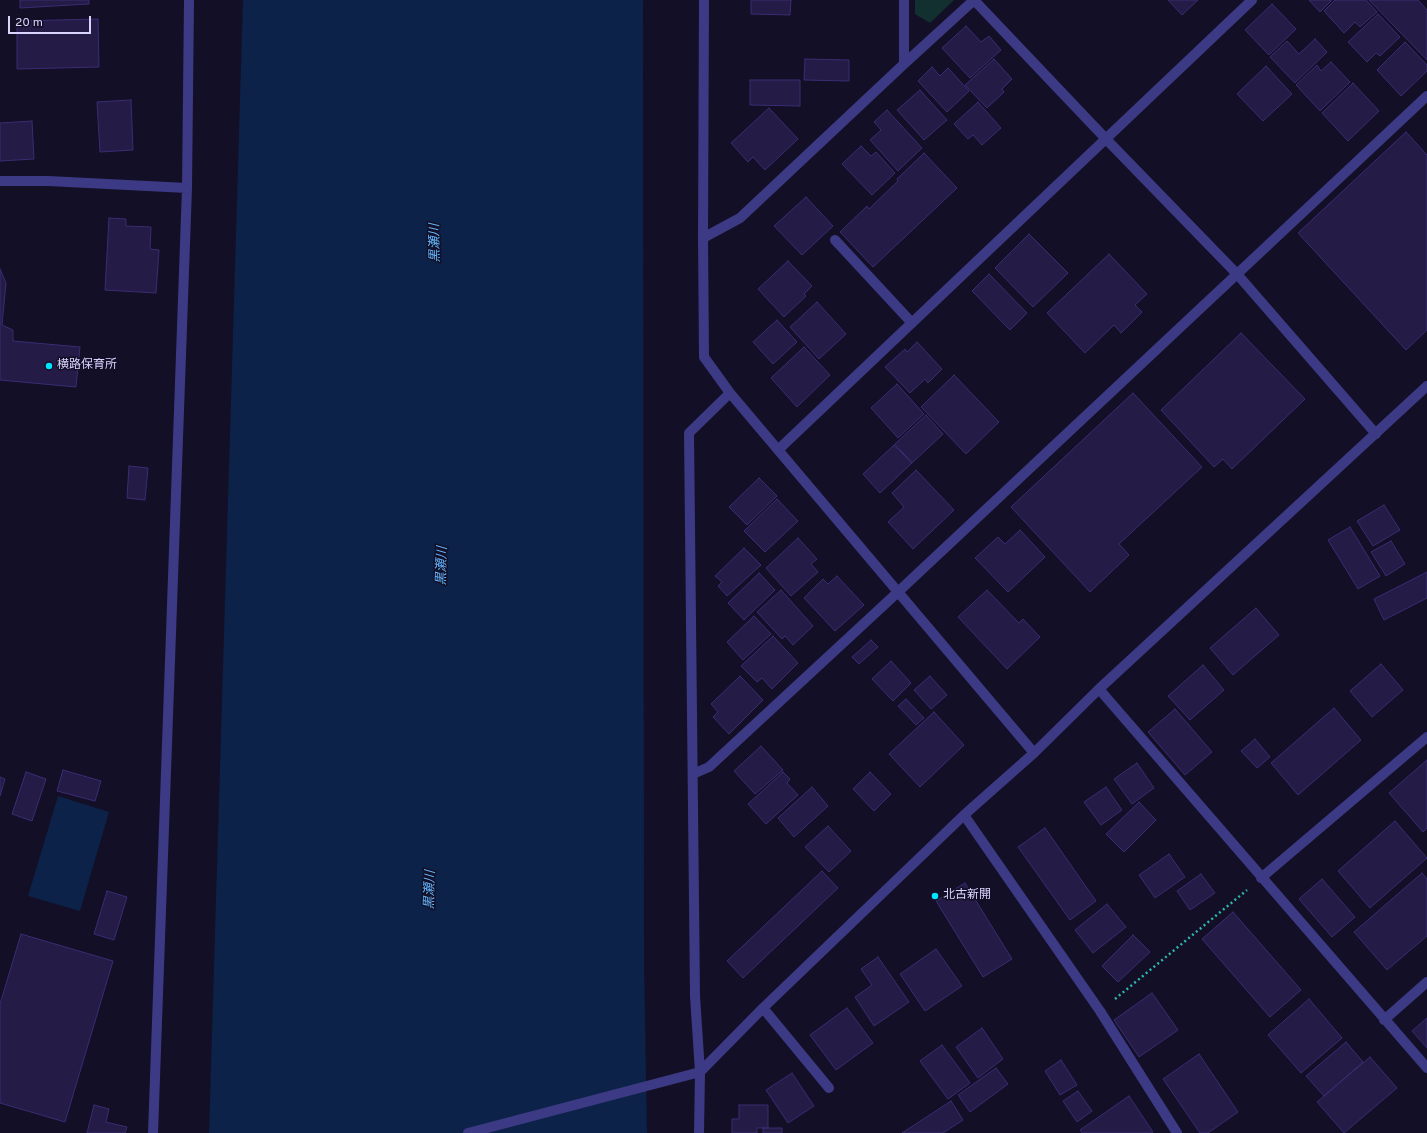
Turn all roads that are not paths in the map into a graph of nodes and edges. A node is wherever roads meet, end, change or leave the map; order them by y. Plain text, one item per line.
1 (189, 0) edge
2 (704, 0) edge
3 (904, 0) edge
4 (974, 0) edge
5 (1252, 0) edge
6 (904, 64) junction
7 (1427, 96) edge
8 (1106, 139) junction
9 (0, 181) edge
10 (187, 188) junction
11 (703, 238) junction
12 (835, 240) dead end
13 (1237, 274) junction
14 (912, 323) junction
15 (1427, 386) edge
16 (730, 393) junction
17 (1376, 434) junction
18 (778, 450) junction
19 (898, 592) junction
20 (1100, 689) junction
21 (1427, 737) edge
22 (1034, 753) junction
23 (692, 774) junction
24 (964, 814) junction
25 (1261, 878) junction
26 (1427, 982) edge
27 (763, 1008) junction
28 (1384, 1020) junction
29 (1427, 1068) edge
30 (700, 1072) junction
31 (829, 1088) dead end
32 (153, 1133) edge
33 (468, 1133) edge
34 (699, 1133) edge
35 (1177, 1133) edge

1 - 10 street
2 - 11 street
3 - 6 street
4 - 6 street
4 - 8 street
5 - 8 street
6 - 11 street
7 - 13 street
8 - 13 street
8 - 14 street
9 - 10 street
10 - 32 street
11 - 16 street
12 - 14 street
13 - 17 street
13 - 19 street
14 - 18 street
15 - 17 street
16 - 18 street
16 - 23 street
17 - 20 street
18 - 19 street
19 - 22 street
19 - 23 street
20 - 22 street
20 - 25 street
21 - 25 street
22 - 24 street
23 - 30 street
24 - 27 street
24 - 35 street
25 - 28 street
26 - 28 street
27 - 30 street
27 - 31 street
28 - 29 street
30 - 33 street
30 - 34 street

